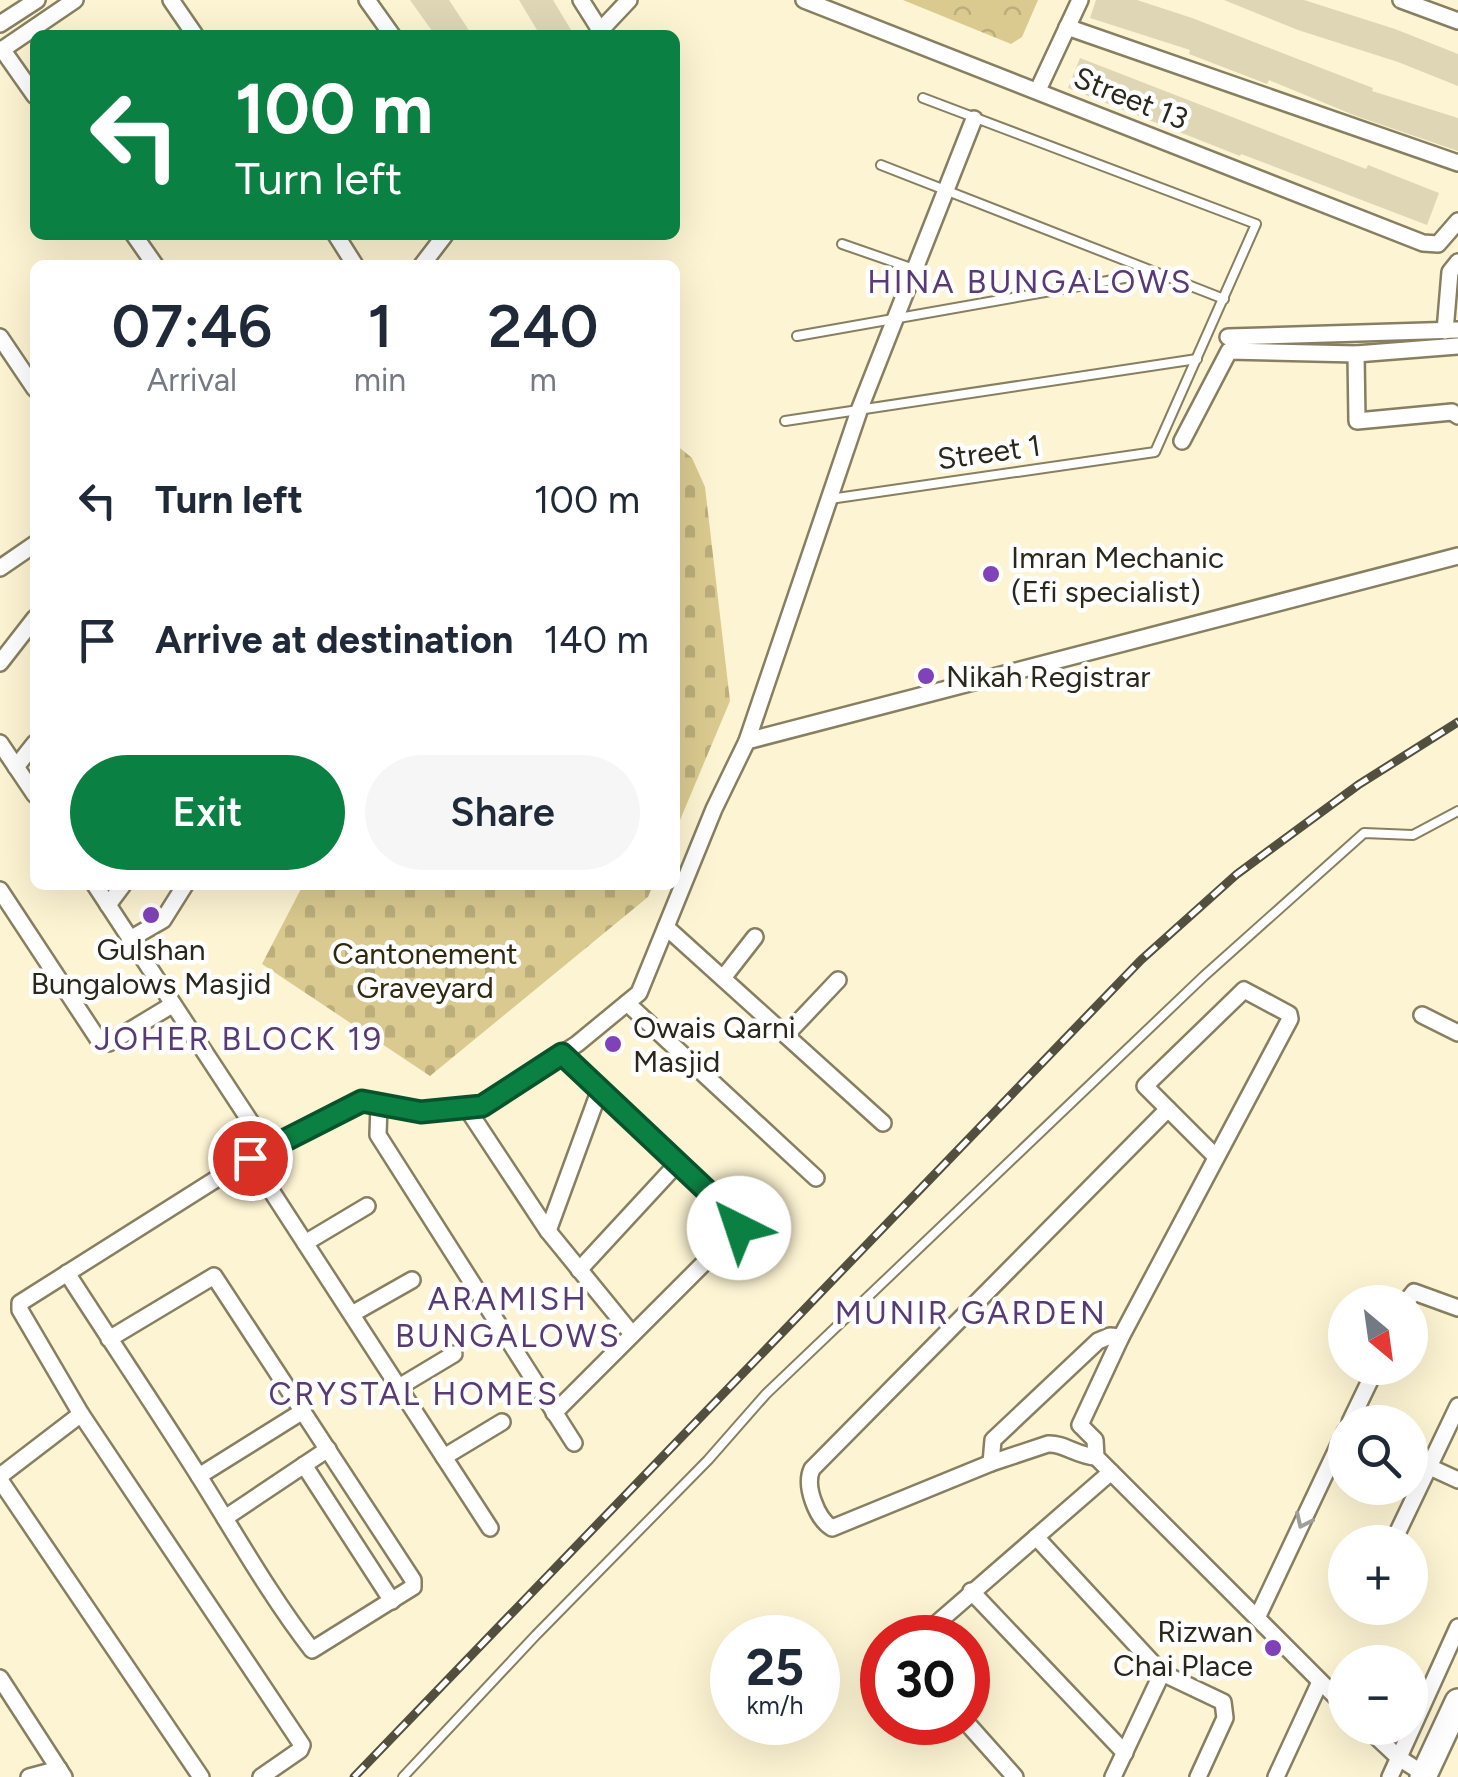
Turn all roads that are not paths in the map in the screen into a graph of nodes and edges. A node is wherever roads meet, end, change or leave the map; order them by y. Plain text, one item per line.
1 (37, 0) edge
2 (75, 0) edge
3 (171, 0) edge
4 (368, 0) edge
5 (580, 0) edge
6 (629, 0) edge
7 (804, 0) edge
8 (1080, 0) edge
9 (1401, 0) edge
10 (1458, 21) edge
11 (0, 24) edge
12 (1067, 27) junction
13 (30, 30) edge
14 (31, 30) edge
15 (192, 30) edge
16 (389, 30) edge
17 (597, 30) edge
18 (600, 30) edge
19 (1, 50) edge
20 (30, 89) edge
21 (1038, 90) junction
22 (924, 98) dead end
23 (974, 119) junction
24 (1458, 163) edge
25 (881, 165) dead end
26 (945, 193) junction
27 (1458, 221) edge
28 (842, 244) dead end
29 (1458, 262) edge
30 (914, 269) junction
31 (1152, 274) junction
32 (1224, 299) junction
33 (893, 319) junction
34 (1452, 330) edge
35 (798, 336) dead end
36 (0, 337) edge
37 (1228, 338) dead end
38 (1458, 346) edge
39 (1356, 354) junction
40 (1198, 359) junction
41 (30, 381) edge
42 (860, 408) junction
43 (1458, 416) edge
44 (785, 421) dead end
45 (1182, 441) dead end
46 (830, 499) junction
47 (30, 547) edge
48 (1458, 556) edge
49 (0, 568) edge
50 (30, 624) edge
51 (0, 663) edge
52 (747, 741) junction
53 (0, 744) edge
54 (30, 749) edge
55 (16, 767) junction
56 (30, 788) edge
57 (1458, 811) edge
58 (0, 890) edge
59 (98, 890) edge
60 (119, 890) edge
61 (183, 890) edge
62 (108, 905) junction
63 (666, 927) junction
64 (755, 937) dead end
65 (130, 939) junction
66 (723, 978) junction
67 (838, 980) dead end
68 (627, 1003) junction
69 (172, 1005) junction
70 (1422, 1015) dead end
71 (1458, 1033) edge
72 (786, 1035) junction
73 (562, 1054) junction
74 (600, 1089) junction
75 (378, 1104) junction
76 (466, 1108) junction
77 (1168, 1109) junction
78 (883, 1123) dead end
79 (267, 1148) junction
80 (1216, 1157) junction
81 (250, 1158) junction
82 (678, 1164) junction
83 (816, 1178) dead end
84 (367, 1206) dead end
85 (548, 1232) junction
86 (305, 1243) junction
87 (579, 1270) junction
88 (68, 1274) junction
89 (412, 1280) dead end
90 (1428, 1297) edge
91 (1458, 1308) edge
92 (352, 1314) junction
93 (632, 1334) junction
94 (1121, 1337) junction
95 (110, 1339) junction
96 (454, 1354) dead end
97 (399, 1387) junction
98 (1458, 1406) edge
99 (303, 1411) junction
100 (554, 1413) junction
101 (82, 1414) junction
102 (502, 1422) dead end
103 (574, 1444) dead end
104 (328, 1449) junction
105 (444, 1457) junction
106 (1096, 1457) junction
107 (991, 1463) junction
108 (304, 1465) junction
109 (1429, 1467) junction
110 (1328, 1468) edge
111 (1111, 1472) junction
112 (199, 1476) junction
113 (0, 1478) edge
114 (1458, 1480) edge
115 (225, 1518) junction
116 (1401, 1525) edge
117 (490, 1528) dead end
118 (1036, 1538) junction
119 (971, 1591) junction
120 (392, 1601) junction
121 (945, 1615) edge
122 (1257, 1618) junction
123 (1458, 1627) edge
124 (1162, 1673) junction
125 (0, 1678) edge
126 (1320, 1682) junction
127 (1328, 1690) edge
128 (1458, 1702) edge
129 (987, 1745) edge
130 (1385, 1745) edge
131 (1124, 1753) junction
132 (1398, 1758) junction
133 (61, 1773) edge
134 (1423, 1775) edge
135 (29, 1777) edge
136 (200, 1777) edge
137 (261, 1777) edge
138 (403, 1777) edge
139 (1016, 1777) edge
140 (1113, 1777) edge
141 (1198, 1777) edge
142 (1276, 1777) edge
143 (1390, 1777) edge

1 - 11 street
2 - 14 street
3 - 15 street
4 - 16 street
5 - 17 street
6 - 18 street
7 - 21 street, Street 13
8 - 12 street
9 - 10 street
12 - 21 street
12 - 24 street
13 - 19 street
19 - 20 street
21 - 27 street, Street 13
22 - 23 lane
23 - 26 street
23 - 32 lane
25 - 26 lane
26 - 30 street
26 - 31 lane
28 - 30 lane
29 - 34 street
30 - 33 street
31 - 32 lane
31 - 33 lane
32 - 40 lane
33 - 35 lane
33 - 42 street
34 - 37 street
36 - 41 street
38 - 39 street
39 - 43 street
39 - 45 street
40 - 42 lane
40 - 46 lane, Street 1
42 - 44 lane
42 - 46 street
46 - 52 street
47 - 49 street
48 - 52 street
50 - 51 street
52 - 63 street
53 - 55 street
54 - 55 street
55 - 56 street
57 - 138 lane
58 - 69 street
59 - 62 street
60 - 62 street
61 - 65 street
62 - 65 street
63 - 66 street
63 - 68 street
64 - 66 street
65 - 69 street
66 - 72 street
67 - 72 street
68 - 73 street
68 - 83 street
69 - 79 street
70 - 71 street
72 - 78 street
73 - 74 street
73 - 76 street
74 - 82 street
74 - 85 street
75 - 76 street
75 - 79 street
75 - 100 street
76 - 85 street
77 - 80 street
77 - 80 street
77 - 107 street
79 - 81 street
80 - 94 street
81 - 86 street
81 - 88 street
82 - 87 street
82 - 93 street
84 - 86 street
85 - 87 street
86 - 92 street
87 - 93 street
88 - 95 street
88 - 101 street
89 - 92 street
90 - 91 street
92 - 97 street
93 - 100 street
94 - 106 street
94 - 107 street
95 - 99 street
95 - 112 street
96 - 97 street
97 - 105 street
98 - 109 street
99 - 104 street
99 - 112 street
100 - 103 street
101 - 113 street
101 - 137 street
102 - 105 street
104 - 108 street
104 - 120 street
105 - 117 street
106 - 107 street
106 - 111 street
108 - 115 street
108 - 120 street
109 - 114 street
109 - 116 street
110 -> 122 street
111 - 118 street
111 - 122 street
112 - 115 street
113 - 136 street
115 - 120 street
118 - 119 street
118 - 124 street
119 - 121 street
119 - 131 street
122 - 126 street
123 - 132 street
124 - 131 street
124 - 141 street
125 - 133 street
126 - 127 street
126 - 142 street
128 - 134 main road
129 - 139 street
130 - 132 street
131 - 140 street
132 - 134 street
132 - 143 street
133 - 135 street

